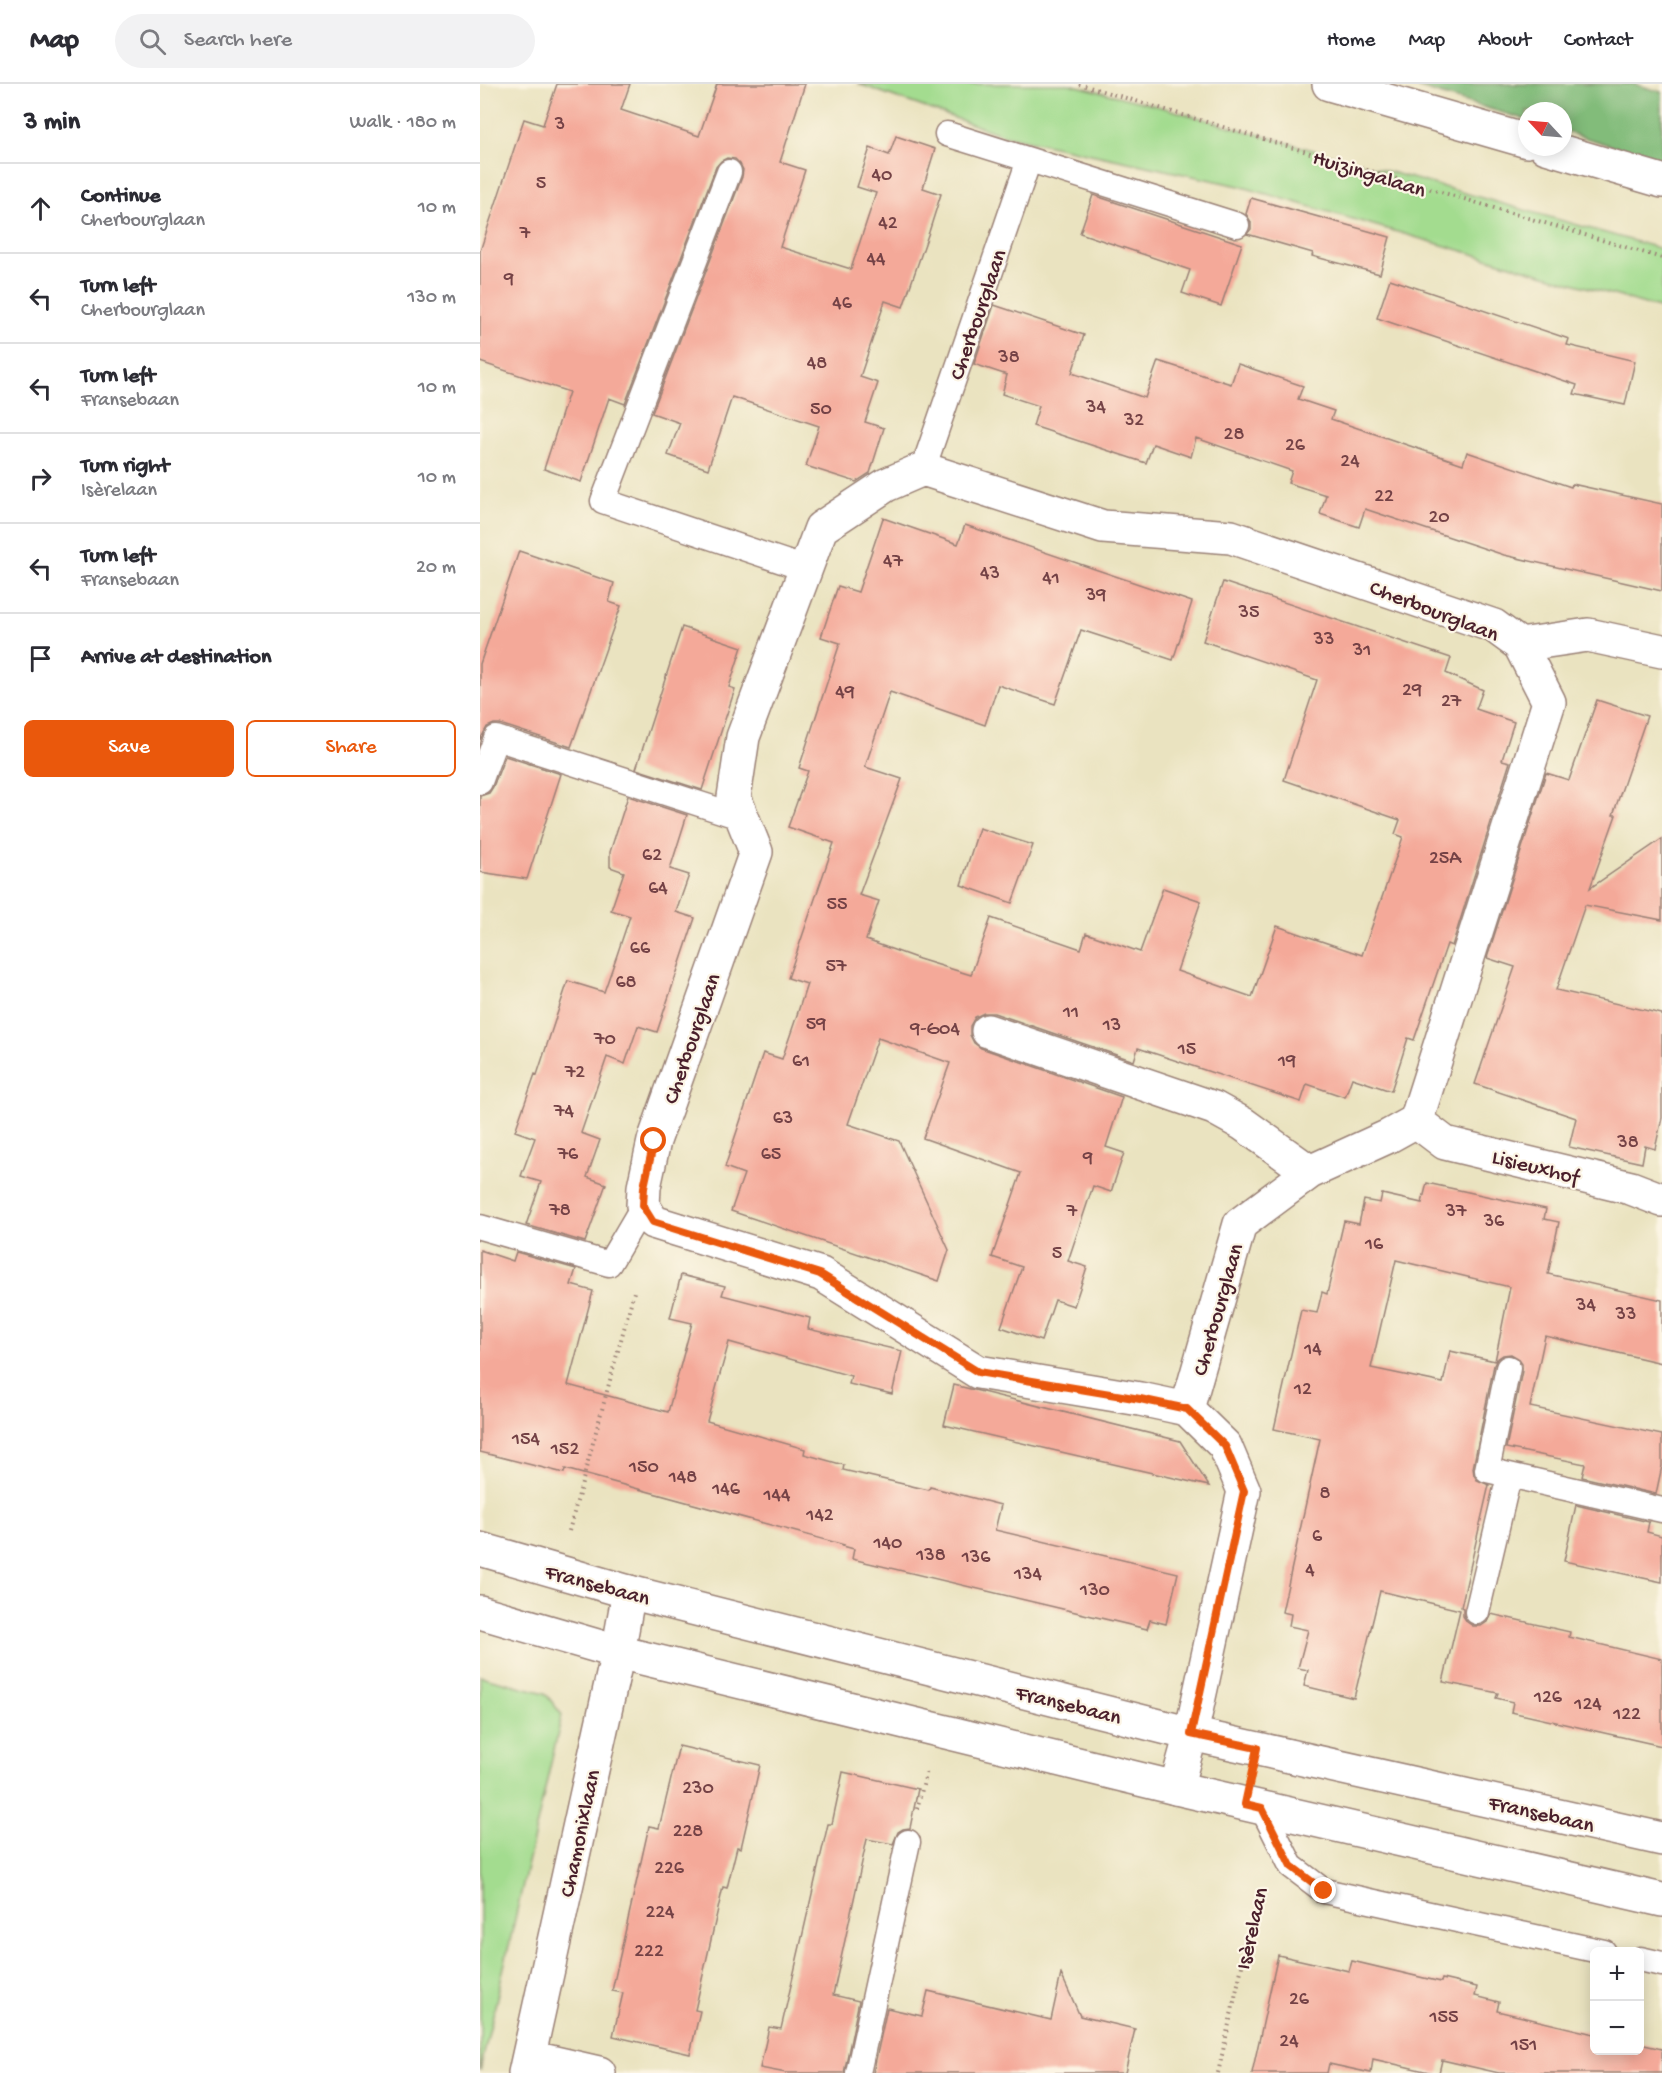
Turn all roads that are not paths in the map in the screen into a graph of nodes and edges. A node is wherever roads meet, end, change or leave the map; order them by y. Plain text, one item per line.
1 (1329, 84) edge
2 (947, 134) dead end
3 (1518, 138) edge
4 (1572, 155) edge
5 (1029, 160) junction
6 (729, 172) dead end
7 (1662, 181) edge
8 (1237, 225) dead end
9 (922, 469) junction
10 (806, 569) junction
11 (1520, 645) junction
12 (1662, 651) edge
13 (480, 782) edge
14 (743, 818) junction
15 (988, 1031) dead end
16 (1416, 1121) junction
17 (1310, 1172) junction
18 (1662, 1200) edge
19 (643, 1206) junction
20 (480, 1227) edge
21 (1508, 1368) dead end
22 (1187, 1409) junction
23 (1509, 1476) junction
24 (1662, 1510) edge
25 (480, 1549) edge
26 (629, 1592) junction
27 (480, 1612) edge
28 (1477, 1612) dead end
29 (618, 1652) junction
30 (1191, 1734) junction
31 (1176, 1788) junction
32 (1262, 1808) junction
33 (1662, 1839) edge
34 (908, 1842) road end
35 (1662, 1900) edge
36 (1590, 1949) edge
37 (1644, 1960) edge
38 (1662, 1964) edge
39 (527, 2065) edge
40 (599, 2073) edge
41 (858, 2073) edge

1 - 3 street
2 - 5 lane
4 - 7 street
5 - 8 lane
5 - 9 lane, Cherbourglaan
6 - 10 lane
9 - 10 street, Cherbourglaan
9 - 11 street, Cherbourglaan
10 - 14 street, Cherbourglaan
11 - 12 street
11 - 16 street, Cherbourglaan
13 - 14 lane
14 - 19 street, Cherbourglaan
15 - 17 street
16 - 17 street, Cherbourglaan
16 - 18 street, Lisieuxhof
17 - 22 street, Cherbourglaan
19 - 20 lane
19 - 22 street
21 - 23 lane
22 - 30 street
23 - 24 lane
23 - 28 lane
25 - 26 street, Fransebaan
26 - 29 street, Chamonixlaan
26 - 30 street, Fransebaan
27 - 29 street
29 - 31 street
29 - 39 street, Chamonixlaan
30 - 31 street
30 - 33 street, Fransebaan
31 - 32 street
32 - 35 street
32 - 36 lane
34 - 41 lane
37 - 38 lane
39 - 40 street

